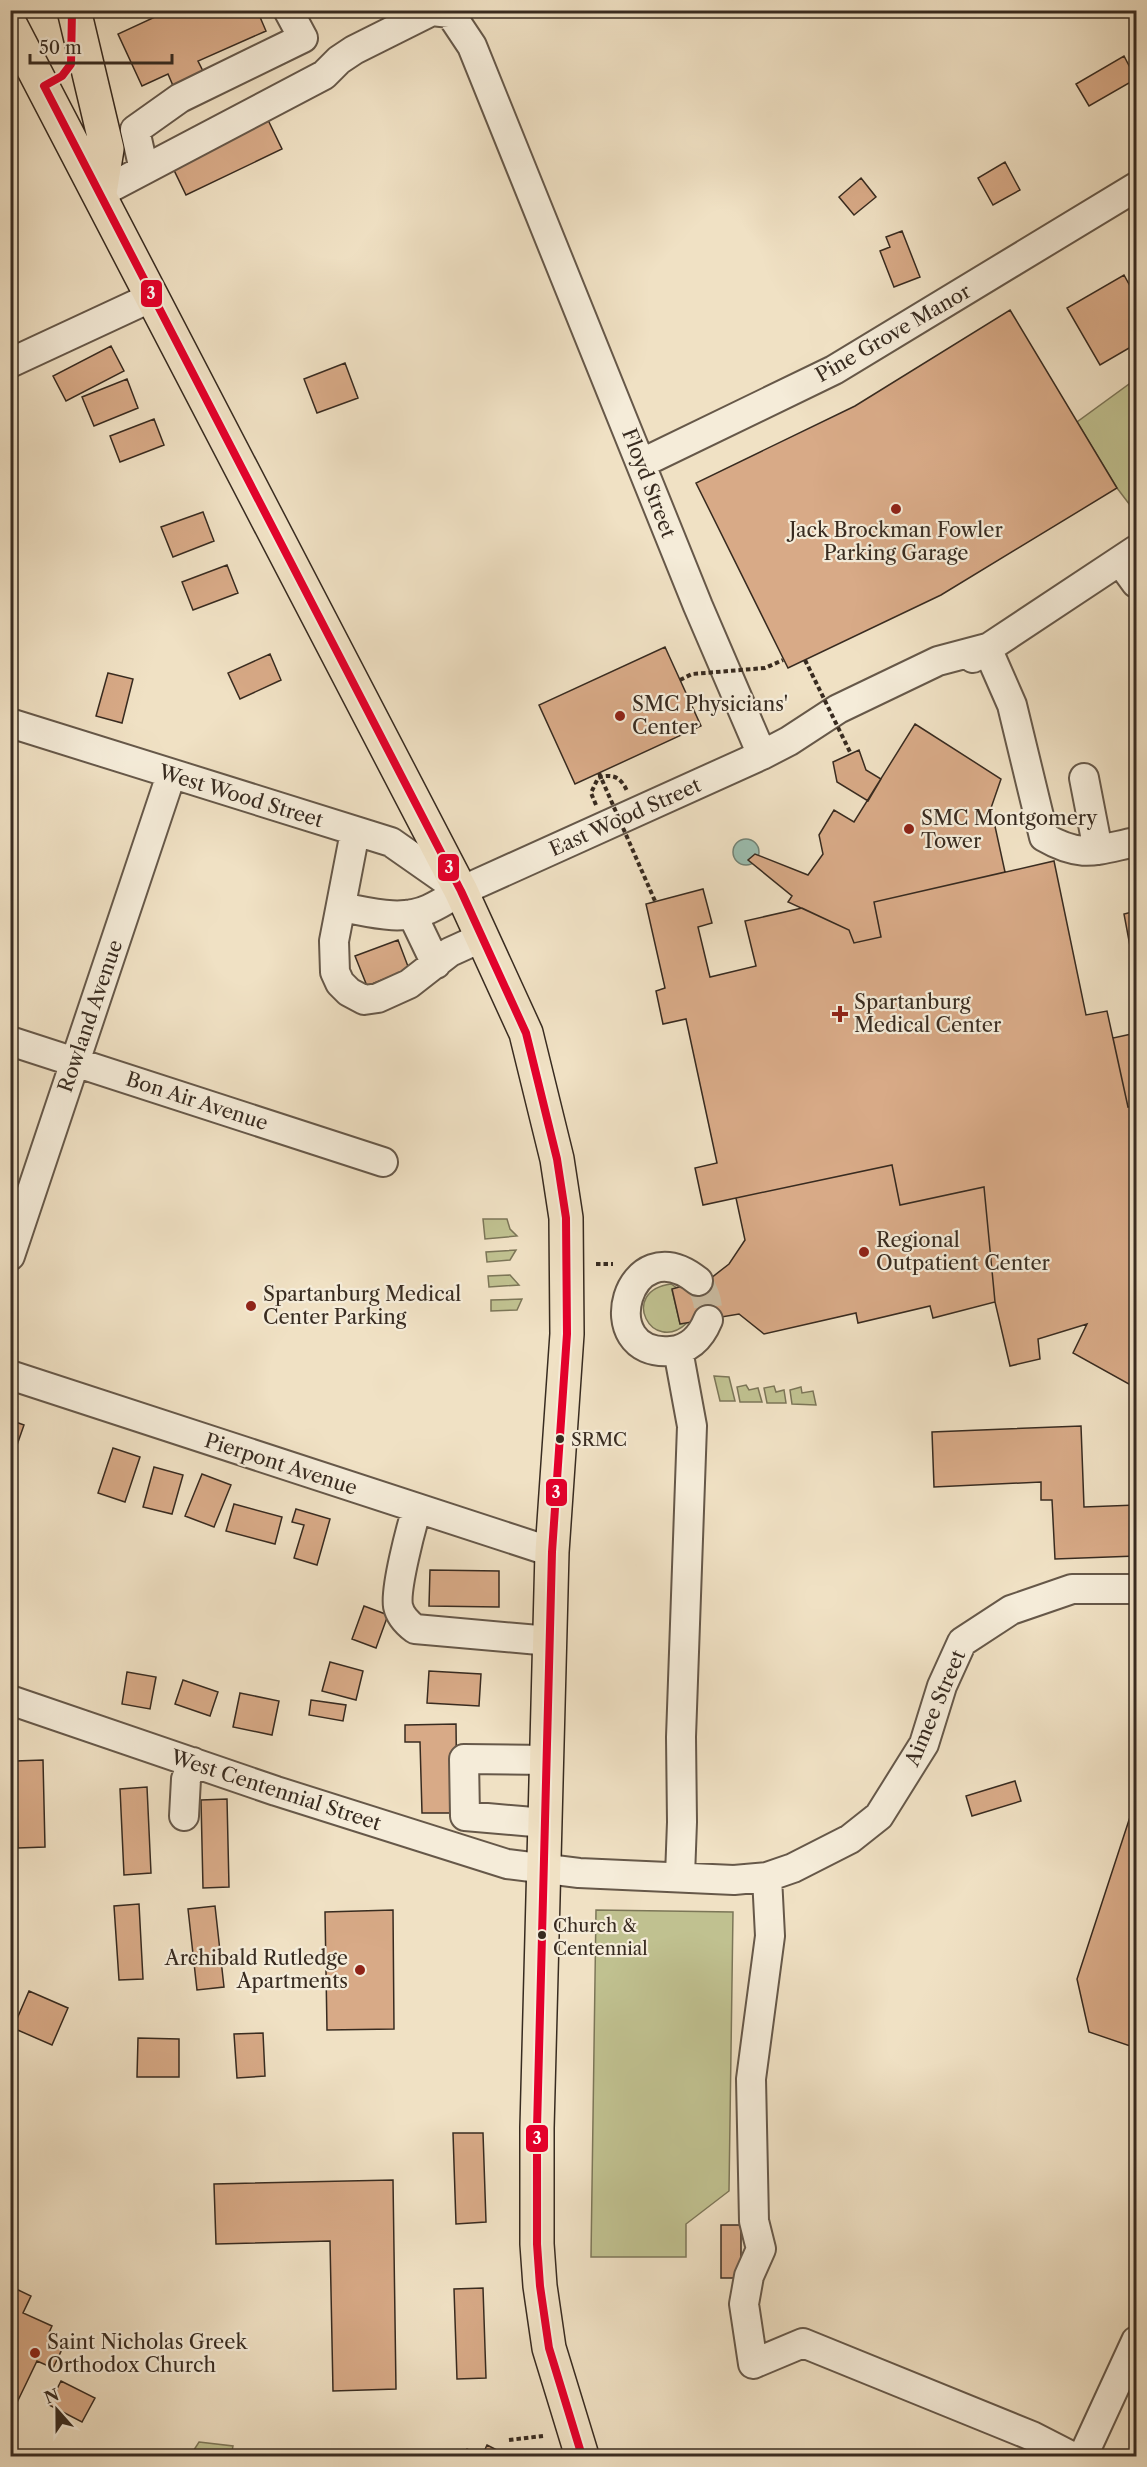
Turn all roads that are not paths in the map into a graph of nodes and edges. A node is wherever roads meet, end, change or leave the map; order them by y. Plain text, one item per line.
1 (32, 10) edge
2 (73, 10) edge
3 (288, 10) edge
4 (10, 22) edge
5 (303, 38) junction
6 (324, 75) junction
7 (44, 86) junction
8 (144, 170) junction
9 (1137, 187) edge
10 (100, 193) junction
11 (152, 297) junction
12 (10, 363) edge
13 (642, 462) junction
14 (1131, 564) edge
15 (987, 648) junction
16 (10, 723) edge
17 (762, 755) junction
18 (171, 775) junction
19 (1084, 778) dead end
20 (355, 831) junction
21 (1137, 842) edge
22 (1098, 850) junction
23 (461, 891) junction
24 (341, 907) junction
25 (412, 914) junction
26 (483, 937) junction
27 (436, 964) junction
28 (10, 1041) edge
29 (74, 1061) junction
30 (383, 1162) dead end
31 (10, 1256) edge
32 (698, 1281) tunnel mouth
33 (708, 1320) dead end
34 (678, 1350) junction
35 (10, 1375) edge
36 (417, 1508) junction
37 (552, 1552) junction
38 (1137, 1589) edge
39 (550, 1641) junction
40 (10, 1700) edge
41 (547, 1760) junction
42 (193, 1762) junction
43 (184, 1816) dead end
44 (465, 1816) junction
45 (545, 1823) junction
46 (465, 1850) junction
47 (544, 1869) junction
48 (680, 1876) junction
49 (767, 1877) junction
50 (1137, 2341) edge
51 (582, 2457) edge
52 (1071, 2457) edge
53 (1083, 2457) edge

1 - 4 main road
2 - 7 main road
2 - 10 main road
3 - 5 street
4 - 7 main road
5 - 6 street
5 - 8 street
6 - 8 street, Floyd Street
6 - 13 street, Floyd Street
7 - 10 main road
8 - 10 street, Floyd Street
9 - 13 street, Pine Grove Manor
10 - 11 main road
11 - 12 street
11 - 23 main road
13 - 17 street, Floyd Street
14 - 15 street, East Wood Street
15 - 17 street, East Wood Street
15 - 22 street
16 - 18 street, West Wood Street
17 - 23 street, East Wood Street
18 - 20 street, West Wood Street
18 - 29 street, Rowland Avenue
19 - 22 street
20 - 23 street, West Wood Street
20 - 24 street
21 - 22 street
23 - 25 street, East Wood Street
23 - 26 main road
24 - 25 street
24 - 27 street
25 - 27 street
26 - 27 street
26 - 37 main road
28 - 29 street, Bon Air Avenue
29 - 30 street, Bon Air Avenue
29 - 31 street, Rowland Avenue
32 - 34 street
33 - 34 street
34 - 48 street
35 - 36 street, Pierpont Avenue
36 - 37 street, Pierpont Avenue
36 - 39 street
37 - 39 main road
38 - 49 street, Aimee Street
39 - 41 main road
40 - 42 street, West Centennial Street
41 - 44 street
41 - 45 main road
42 - 43 street
42 - 46 street, West Centennial Street
44 - 45 street
44 - 46 street
45 - 47 main road
46 - 47 street, West Centennial Street
47 - 48 street, Aimee Street
47 - 51 main road
48 - 49 street, Aimee Street
49 - 52 street
50 - 53 street

